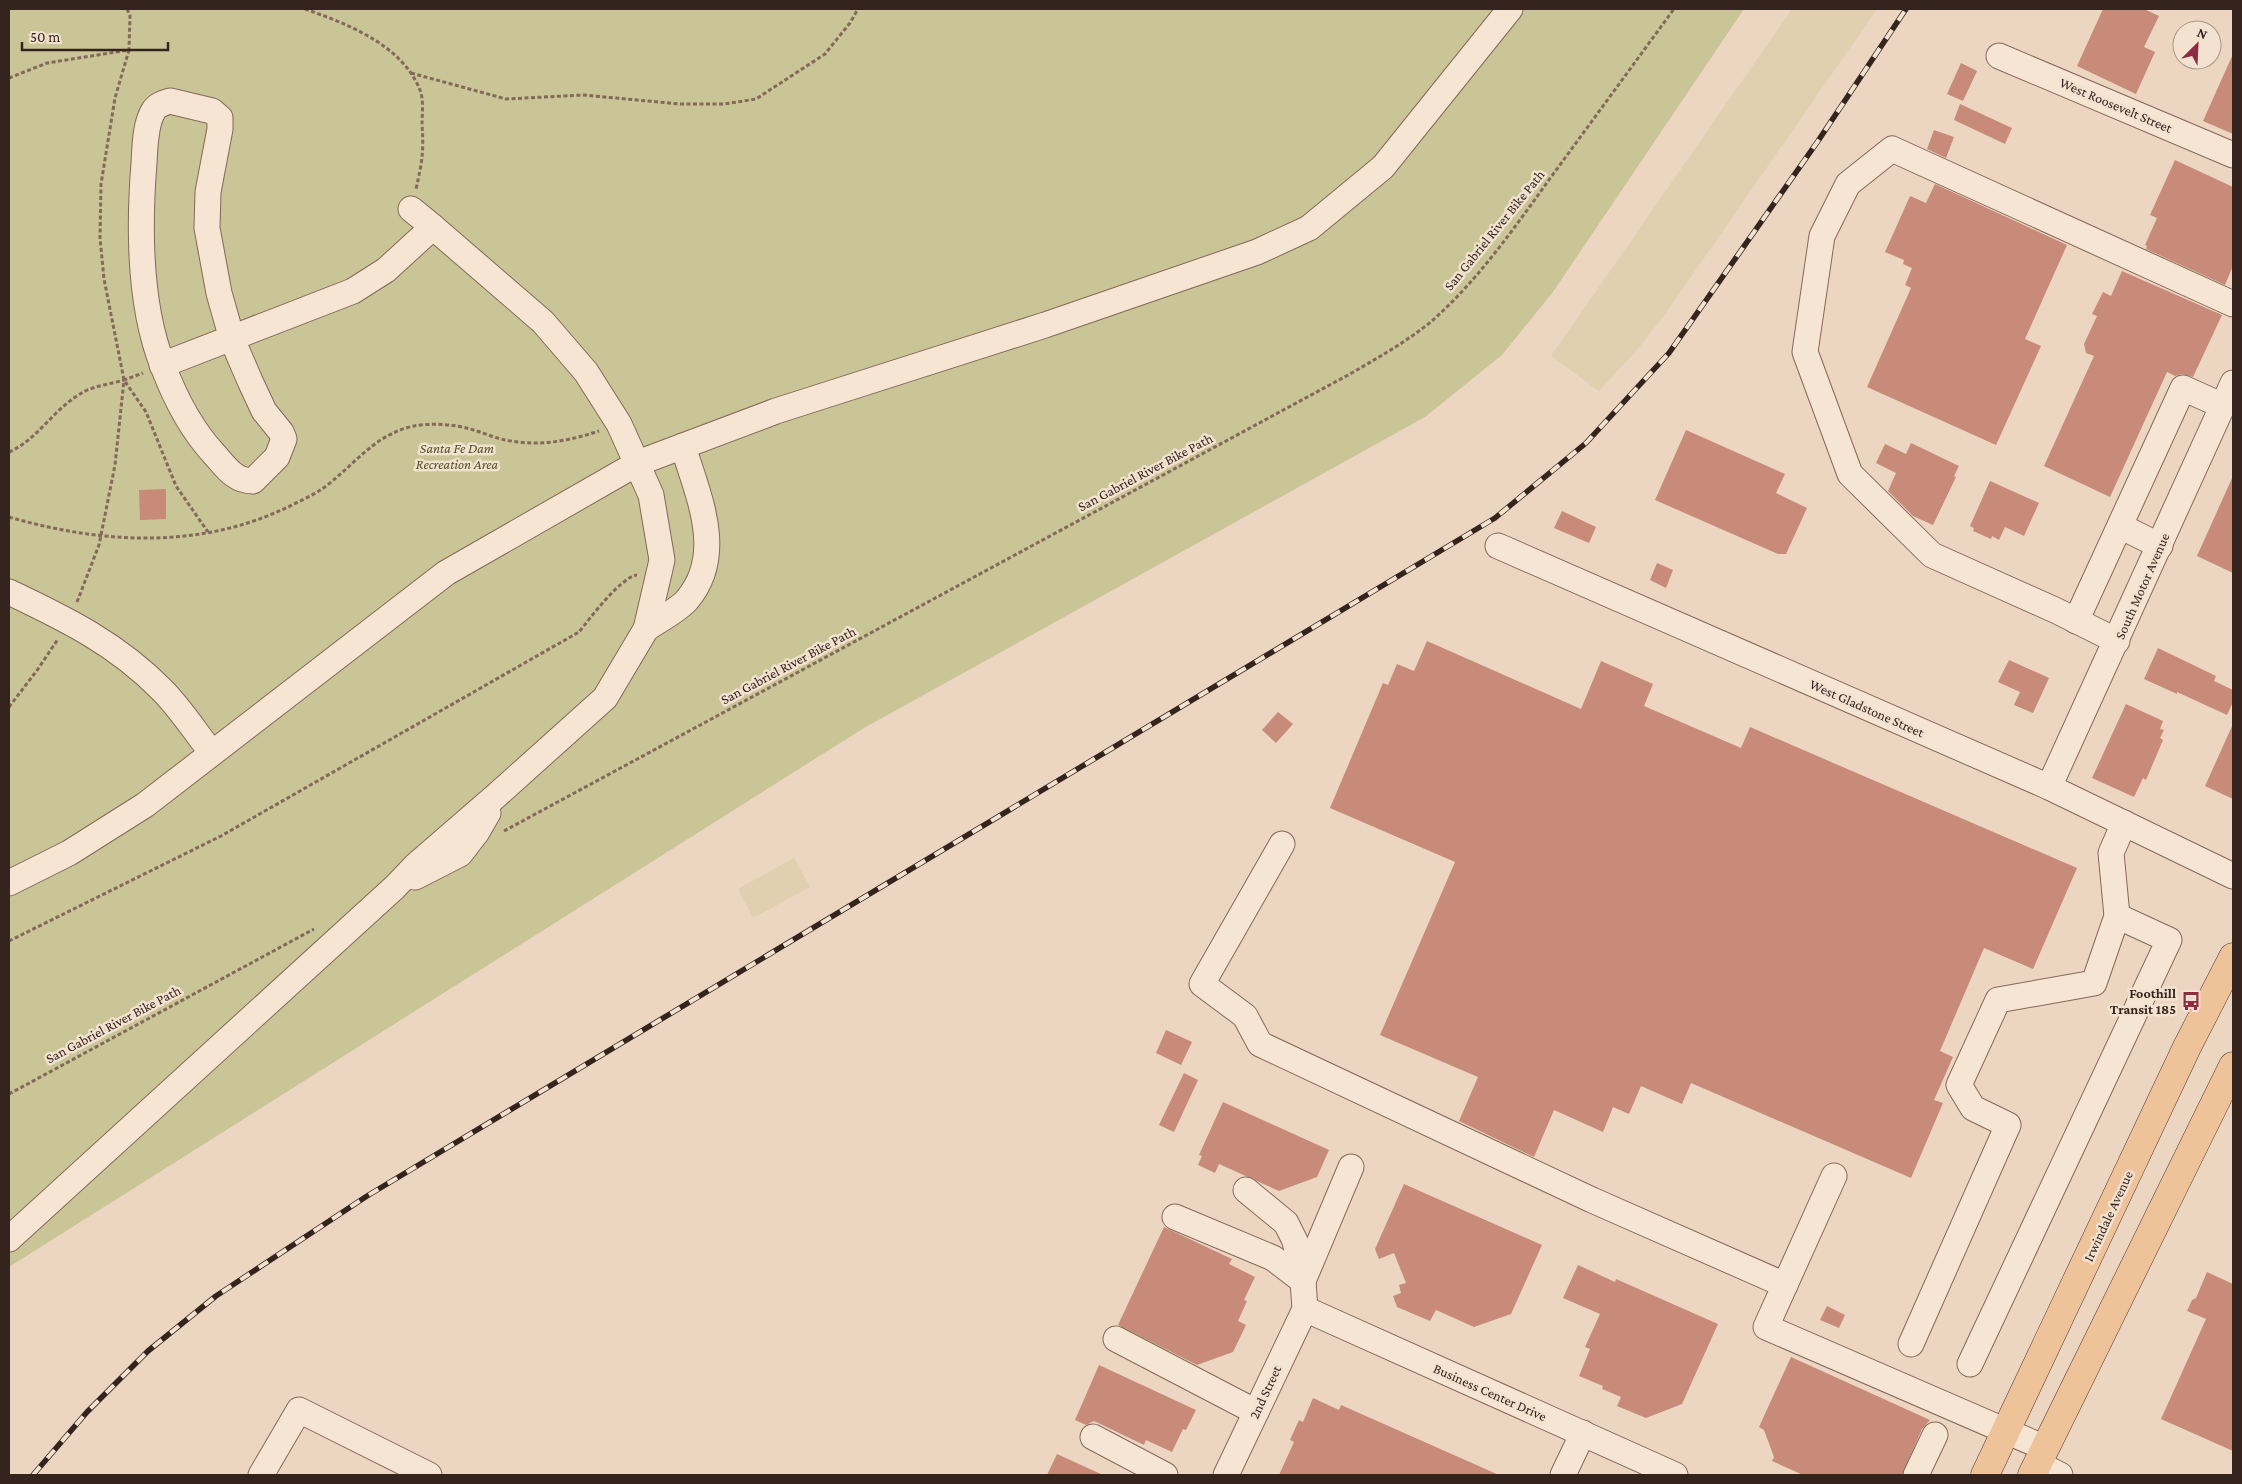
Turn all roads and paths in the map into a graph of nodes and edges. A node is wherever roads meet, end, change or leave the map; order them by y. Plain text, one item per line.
1 (127, 9) edge
2 (305, 9) edge
3 (858, 9) edge
4 (1510, 9) edge
5 (1674, 9) edge
6 (129, 50) junction
7 (1999, 56) dead end
8 (411, 73) junction
9 (9, 78) edge
10 (2233, 155) edge
11 (411, 209) joint
12 (433, 227) junction
13 (2224, 300) edge
14 (232, 339) junction
15 (162, 365) junction
16 (124, 380) junction
17 (2233, 383) edge
18 (2223, 406) junction
19 (619, 424) junction
20 (683, 446) junction
21 (9, 452) edge
22 (638, 463) junction
23 (9, 517) edge
24 (2120, 526) junction
25 (208, 532) junction
26 (101, 537) junction
27 (1498, 546) dead end
28 (2160, 546) junction
29 (659, 572) junction
30 (9, 592) edge
31 (2067, 616) junction
32 (70, 620) junction
33 (646, 629) junction
34 (2117, 641) junction
35 (9, 707) edge
36 (212, 753) junction
37 (2048, 787) junction
38 (2124, 823) junction
39 (516, 825) dead end
40 (1282, 844) dead end
41 (2233, 876) edge
42 (9, 883) edge
43 (2117, 916) junction
44 (9, 941) edge
45 (2233, 957) edge
46 (228, 975) dead end
47 (2233, 1066) edge
48 (9, 1094) edge
49 (1351, 1168) dead end
50 (1834, 1176) dead end
51 (1246, 1190) dead end
52 (1175, 1217) dead end
53 (9, 1239) edge
54 (1303, 1281) junction
55 (1785, 1285) junction
56 (1305, 1309) junction
57 (1116, 1339) dead end
58 (1911, 1344) dead end
59 (1970, 1364) dead end
60 (1256, 1412) junction
61 (2006, 1430) junction
62 (1583, 1433) junction
63 (1935, 1435) dead end
64 (1093, 1437) dead end
65 (2044, 1466) edge
66 (261, 1475) edge
67 (429, 1475) edge
68 (1166, 1475) edge
69 (1226, 1475) edge
70 (1563, 1475) edge
71 (1676, 1475) edge
72 (1916, 1475) edge
73 (1985, 1475) edge

1 - 6 path
2 - 8 path
3 - 8 path
4 - 20 street
5 - 39 path, San Gabriel River Bike Path
6 - 9 path
6 - 16 path
7 - 10 street, West Roosevelt Street
8 - 11 path
11 - 12 street
12 - 14 street
12 - 19 street
13 - 31 street
14 - 15 street
14 - 15 street
14 - 15 street
15 - 16 path
16 - 21 path
16 - 25 path
16 - 26 path
17 - 18 street, South Motor Avenue
18 - 24 street
18 - 28 street, South Motor Avenue
19 - 22 street
19 - 25 path
20 - 22 street
20 - 33 street
22 - 29 street
22 - 36 street
23 - 26 path
24 - 28 street
24 - 31 street
25 - 26 path
26 - 32 path
27 - 37 street, West Gladstone Street
28 - 34 street, South Motor Avenue
29 - 33 street
29 - 44 path
30 - 32 street
31 - 34 street
32 - 35 path
32 - 36 street
33 - 53 street
34 - 37 street, South Motor Avenue
36 - 42 street
37 - 38 street, West Gladstone Street
38 - 41 street, West Gladstone Street
38 - 43 street
40 - 55 street
43 - 58 street
43 - 59 street
45 - 61 main road, Irwindale Avenue
46 - 48 path, San Gabriel River Bike Path
47 - 65 main road
49 - 54 street
50 - 55 street
51 - 54 street
52 - 54 street
54 - 56 street
55 - 61 street
56 - 60 street, 2nd Street
56 - 62 street, Business Center Drive
57 - 60 street
60 - 69 street, 2nd Street
61 - 65 street
61 - 73 main road, Irwindale Avenue
62 - 70 street
62 - 71 street, Business Center Drive
63 - 72 street
64 - 68 street
66 - 67 street

